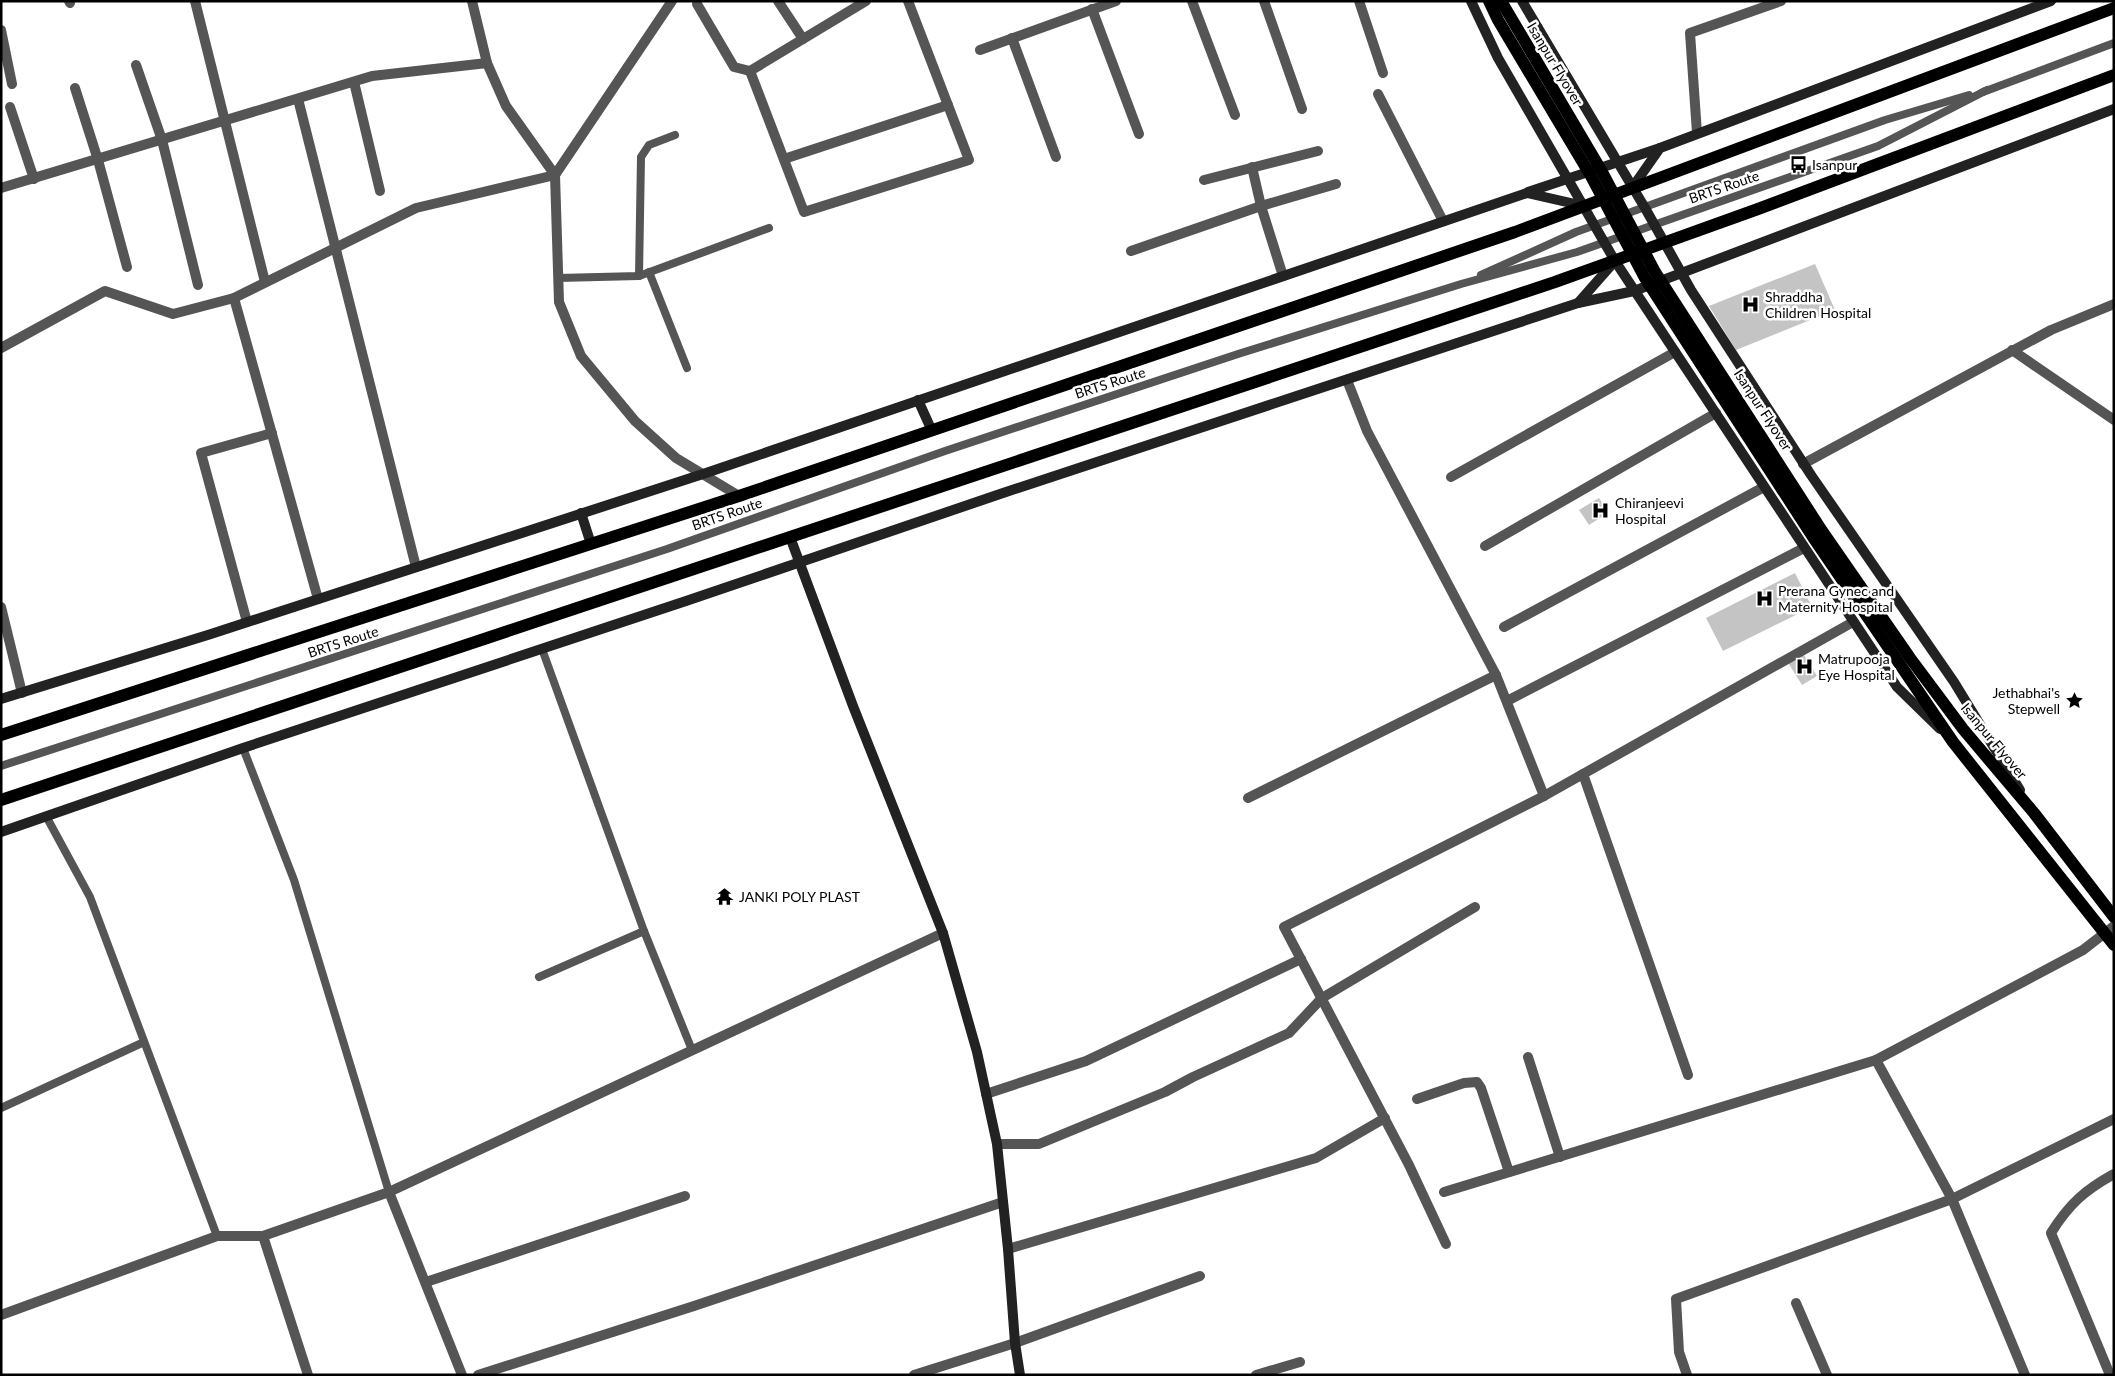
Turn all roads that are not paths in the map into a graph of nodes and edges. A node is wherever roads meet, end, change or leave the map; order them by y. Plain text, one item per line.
1 (195, 1) edge
2 (472, 1) edge
3 (672, 1) edge
4 (778, 1) edge
5 (866, 1) edge
6 (908, 1) edge
7 (1116, 1) edge
8 (1192, 1) edge
9 (1264, 1) edge
10 (1358, 1) edge
11 (1471, 1) edge
12 (1489, 1) edge
13 (1501, 1) edge
14 (1522, 1) edge
15 (1781, 1) edge
16 (2051, 1) edge
17 (697, 4) dead end
18 (2114, 8) edge
19 (1092, 9) junction
20 (1, 30) edge
21 (1012, 38) junction
22 (803, 39) junction
23 (2114, 43) edge
24 (980, 50) dead end
25 (487, 63) junction
26 (136, 65) dead end
27 (750, 71) junction
28 (1383, 73) dead end
29 (2114, 75) edge
30 (354, 82) junction
31 (12, 84) dead end
32 (75, 88) dead end
33 (1987, 90) junction
34 (1378, 94) dead end
35 (298, 99) junction
36 (948, 106) junction
37 (10, 107) dead end
38 (2114, 109) edge
39 (1302, 110) dead end
40 (1235, 115) dead end
41 (224, 122) junction
42 (1698, 133) junction
43 (1138, 134) dead end
44 (674, 135) dead end
45 (162, 140) junction
46 (1660, 148) junction
47 (1318, 151) dead end
48 (1056, 157) dead end
49 (784, 159) junction
50 (98, 160) junction
51 (1616, 161) junction
52 (1252, 168) junction
53 (554, 175) junction
54 (34, 178) junction
55 (1568, 178) junction
56 (1204, 180) dead end
57 (1336, 184) dead end
58 (1, 188) edge
59 (1632, 188) junction
60 (380, 190) dead end
61 (1527, 193) junction
62 (1261, 206) junction
63 (1584, 206) junction
64 (1645, 208) junction
65 (1443, 221) junction
66 (1654, 225) junction
67 (1595, 226) junction
68 (769, 228) dead end
69 (1604, 242) junction
70 (1664, 243) junction
71 (335, 248) junction
72 (1131, 251) dead end
73 (1615, 260) junction
74 (127, 267) dead end
75 (649, 272) junction
76 (1681, 272) junction
77 (639, 276) junction
78 (1283, 276) junction
79 (558, 278) junction
80 (265, 282) junction
81 (1461, 284) junction
82 (198, 285) dead end
83 (1634, 291) junction
84 (234, 298) junction
85 (1578, 303) junction
86 (2114, 304) edge
87 (1, 348) edge
88 (2012, 350) junction
89 (1675, 352) junction
90 (687, 368) dead end
91 (1347, 380) junction
92 (918, 400) junction
93 (1716, 412) junction
94 (2111, 415) edge
95 (932, 431) junction
96 (272, 433) junction
97 (1803, 464) junction
98 (703, 474) junction
99 (1451, 477) dead end
100 (1764, 486) junction
101 (739, 496) junction
102 (581, 513) junction
103 (790, 537) junction
104 (591, 544) junction
105 (1485, 546) dead end
106 (1804, 548) junction
107 (800, 562) junction
108 (416, 567) junction
109 (318, 599) junction
110 (1, 607) edge
111 (248, 622) junction
112 (1853, 622) junction
113 (1504, 627) dead end
114 (542, 649) junction
115 (1496, 675) junction
116 (22, 693) junction
117 (1, 700) edge
118 (1507, 702) junction
119 (1, 735) edge
120 (1953, 742) junction
121 (243, 748) junction
122 (1, 766) edge
123 (1584, 774) junction
124 (1544, 796) junction
125 (1248, 798) dead end
126 (1, 800) edge
127 (2034, 813) junction
128 (46, 816) junction
129 (1, 832) edge
130 (1475, 907) dead end
131 (2114, 917) edge
132 (2109, 929) edge
133 (644, 930) junction
134 (943, 933) junction
135 (2114, 945) edge
136 (1301, 959) junction
137 (540, 977) dead end
138 (1322, 998) junction
139 (144, 1042) junction
140 (692, 1050) junction
141 (1528, 1057) dead end
142 (1876, 1060) junction
143 (1688, 1076) dead end
144 (986, 1094) junction
145 (1417, 1099) dead end
146 (1, 1108) edge
147 (1385, 1118) junction
148 (2114, 1119) edge
149 (997, 1144) junction
150 (1560, 1157) junction
151 (1509, 1172) junction
152 (2114, 1174) edge
153 (389, 1192) junction
154 (1444, 1192) dead end
155 (685, 1196) dead end
156 (1952, 1200) junction
157 (1003, 1202) junction
158 (217, 1236) junction
159 (262, 1236) junction
160 (1446, 1244) dead end
161 (1008, 1249) junction
162 (1200, 1276) dead end
163 (426, 1282) junction
164 (1796, 1303) dead end
165 (1, 1315) edge
166 (1015, 1343) junction
167 (1300, 1362) dead end
168 (308, 1375) edge
169 (462, 1375) edge
170 (478, 1375) edge
171 (914, 1375) edge
172 (1020, 1375) edge
173 (1256, 1375) edge
174 (1687, 1375) edge
175 (1828, 1375) edge
176 (2025, 1375) edge
177 (2110, 1375) edge

1 - 41 street
2 - 25 street
3 - 53 street
4 - 22 street
5 - 22 street
6 - 36 street
7 - 19 street
8 - 40 street
9 - 39 street
10 - 28 street
11 - 55 street
12 - 120 main road, Isanpur Flyover
13 - 127 main road, Isanpur Flyover
14 - 51 street
15 - 42 street
16 - 42 street
17 - 27 street
18 - 59 main road
19 - 21 street
19 - 43 street
20 - 31 street
21 - 24 street
21 - 48 street
22 - 27 street
23 - 33 lane, BRTS Route
25 - 30 street
25 - 53 street
26 - 45 street
27 - 49 street
29 - 70 main road
30 - 35 street
30 - 60 street
32 - 50 street
33 - 64 lane, BRTS Route
33 - 66 lane, BRTS Route
34 - 65 street
35 - 41 street
35 - 71 street
36 - 49 street
36 - 49 street
37 - 54 street
38 - 76 street
41 - 45 street
41 - 80 street
42 - 46 street
44 - 77 lane
45 - 50 street
45 - 82 street
46 - 51 street
46 - 59 street
47 - 52 street
50 - 54 street
50 - 74 street
51 - 55 street
51 - 59 street
52 - 56 street
52 - 62 street
53 - 71 street
53 - 79 street
54 - 58 street
55 - 61 street
55 - 63 street
57 - 62 street
59 - 63 main road
59 - 64 street
61 - 63 street
61 - 65 street
62 - 72 street
62 - 78 street
63 - 67 street
63 - 95 main road
64 - 66 street
64 - 67 lane, BRTS Route
65 - 78 street
66 - 69 lane, BRTS Route
66 - 70 street
67 - 69 street
67 - 81 lane, BRTS Route
68 - 75 lane
69 - 73 street
69 - 81 lane, BRTS Route
70 - 73 main road
70 - 76 street
71 - 80 street
71 - 108 street
73 - 83 street
73 - 85 street
73 - 103 main road
75 - 77 lane
75 - 90 lane
76 - 83 street
76 - 97 street
77 - 79 lane
78 - 92 street
79 - 98 street
80 - 84 street
81 - 122 lane, BRTS Route
83 - 85 street
83 - 89 street
84 - 87 street
84 - 96 street
85 - 91 street
86 - 88 street
88 - 94 street
88 - 97 street
89 - 93 street
89 - 99 street
91 - 107 street
91 - 115 street
92 - 95 street
92 - 98 street
93 - 100 street
93 - 105 street
95 - 101 main road
96 - 109 street
96 - 111 street
97 - 127 street
98 - 101 street
98 - 102 street
100 - 106 street
100 - 113 street
101 - 104 main road
102 - 104 street
102 - 108 street
103 - 107 street
103 - 126 main road
104 - 119 main road
106 - 112 street
106 - 118 street
107 - 114 street
107 - 134 street
108 - 109 street
109 - 111 street
110 - 116 street
111 - 116 street
112 - 120 street
112 - 123 street
114 - 121 street
114 - 133 lane
115 - 118 street
115 - 125 street
116 - 117 street
118 - 124 street
120 - 132 main road, Isanpur Flyover
121 - 128 street
121 - 153 lane
123 - 124 street
123 - 143 street
124 - 136 street
127 - 131 main road, Isanpur Flyover
128 - 129 street
128 - 139 lane
130 - 138 street
132 - 135 main road, Isanpur Flyover
132 - 142 street
133 - 137 lane
133 - 140 lane
134 - 140 street
134 - 144 street
136 - 138 street
136 - 144 street
138 - 147 street
138 - 149 street
139 - 146 lane
139 - 158 lane
140 - 153 street
141 - 150 street
142 - 150 street
142 - 156 street
144 - 149 street
145 - 151 street
147 - 160 street
147 - 161 street
148 - 156 street
149 - 157 street
150 - 151 street
151 - 154 street
152 - 177 street
153 - 159 street
153 - 163 street
155 - 163 street
156 - 174 street
156 - 176 street
157 - 161 street
157 - 170 street
158 - 159 street
158 - 165 street
159 - 168 street
161 - 166 street
162 - 166 street
163 - 169 street
164 - 175 street
166 - 171 street
166 - 172 street
167 - 173 street

